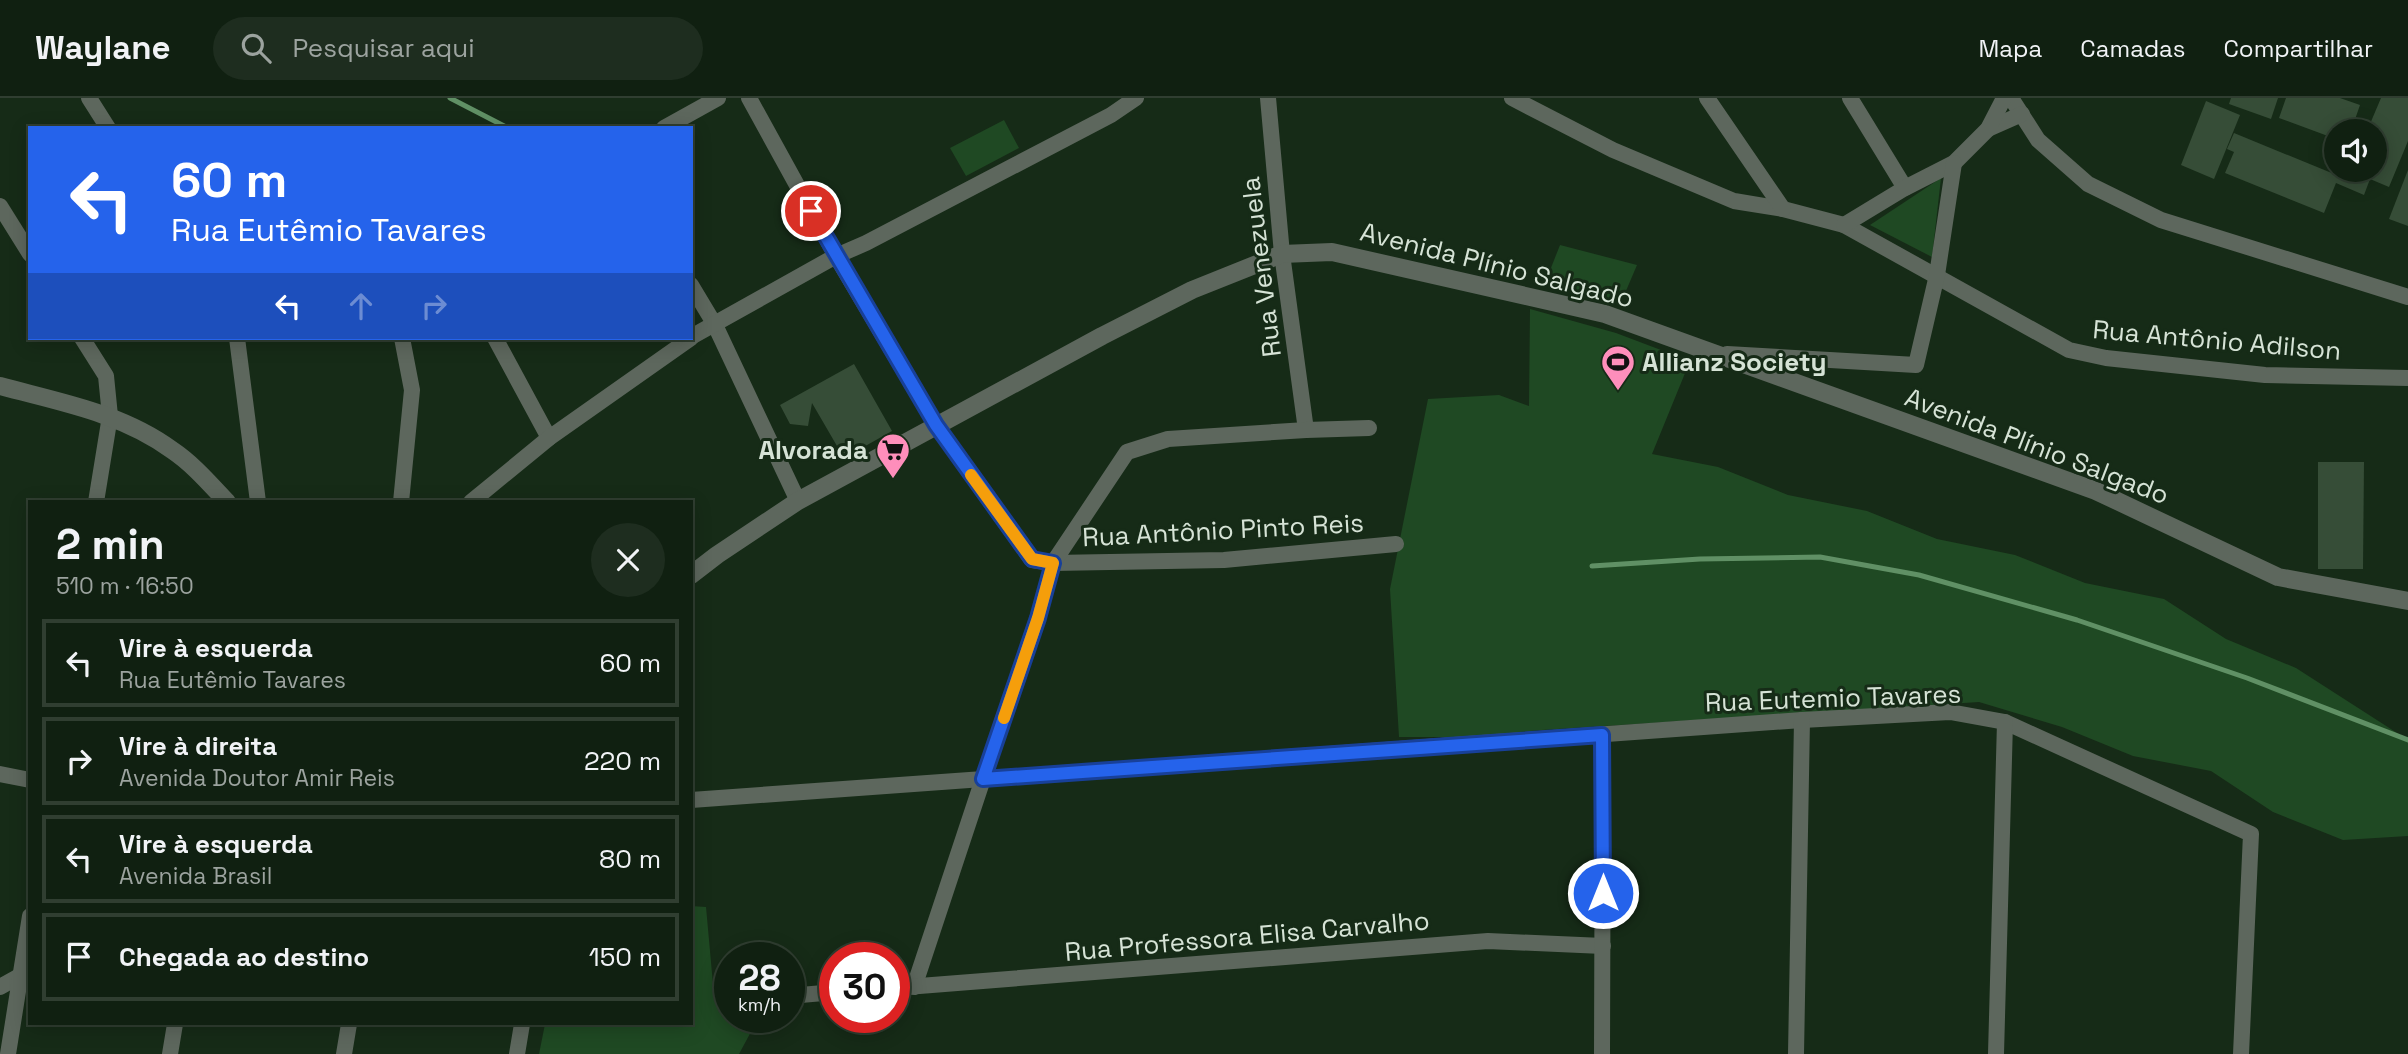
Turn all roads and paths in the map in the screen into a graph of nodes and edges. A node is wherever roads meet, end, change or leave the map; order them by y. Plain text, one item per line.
1 (89, 98) edge
2 (718, 98) edge
3 (749, 98) edge
4 (1110, 98) edge
5 (1136, 98) edge
6 (1268, 98) edge
7 (1512, 98) edge
8 (1707, 98) edge
9 (1850, 98) edge
10 (2004, 98) edge
11 (2011, 98) edge
12 (2022, 114) junction
13 (1111, 115) junction
14 (106, 126) edge
15 (668, 126) edge
16 (1989, 129) junction
17 (1954, 163) junction
18 (1905, 188) junction
19 (0, 206) edge
20 (1783, 209) junction
21 (1844, 225) junction
22 (28, 251) edge
23 (1282, 254) junction
24 (836, 256) junction
25 (1937, 275) junction
26 (693, 288) edge
27 (2408, 297) edge
28 (715, 326) junction
29 (693, 337) edge
30 (83, 340) edge
31 (237, 340) edge
32 (402, 340) edge
33 (496, 340) edge
34 (688, 340) edge
35 (1710, 354) junction
36 (2408, 378) edge
37 (0, 386) edge
38 (110, 416) junction
39 (936, 425) junction
40 (1369, 428) dead end
41 (1306, 430) junction
42 (549, 438) junction
43 (96, 500) edge
44 (225, 500) edge
45 (258, 500) edge
46 (401, 500) edge
47 (473, 500) edge
48 (798, 501) junction
49 (1396, 544) dead end
50 (1053, 563) junction
51 (693, 573) edge
52 (2408, 601) edge
53 (1802, 720) junction
54 (2005, 722) junction
55 (1602, 735) junction
56 (0, 774) edge
57 (983, 779) junction
58 (28, 780) edge
59 (693, 800) edge
60 (28, 939) edge
61 (1603, 946) junction
62 (25, 973) edge
63 (0, 987) edge
64 (910, 987) edge
65 (914, 987) junction
66 (175, 1025) edge
67 (349, 1025) edge
68 (522, 1025) edge
69 (8, 1054) edge
70 (170, 1054) edge
71 (344, 1054) edge
72 (517, 1054) edge
73 (1602, 1054) edge
74 (1796, 1054) edge
75 (1996, 1054) edge
76 (2241, 1054) edge

1 - 14 street
2 - 15 street
3 - 24 street
4 - 13 street
5 - 13 street
6 - 23 street, Rua Venezuela
7 - 20 street, Rua Antônio Adilson
8 - 20 street
9 - 18 street
10 - 16 street
11 - 12 street
12 - 16 street
12 - 27 street
13 - 24 street
16 - 17 street
17 - 18 street
17 - 25 street
18 - 21 street
19 - 22 street
20 - 21 street, Rua Antônio Adilson
21 - 25 street, Rua Antônio Adilson
23 - 35 street, Avenida Plínio Salgado
23 - 39 street, Avenida Plínio Salgado
23 - 41 street, Rua Venezuela
24 - 28 street
24 - 39 street
25 - 35 street
25 - 36 street, Rua Antônio Adilson
26 - 28 street
28 - 29 street
28 - 48 street
30 - 38 street
31 - 45 street
32 - 46 street
33 - 42 street
34 - 42 street
35 - 52 street, Avenida Plínio Salgado
37 - 38 street
38 - 43 street
38 - 44 street
39 - 48 street, Avenida Plínio Salgado
39 - 50 street
40 - 41 street
41 - 50 street
42 - 47 street
48 - 51 street, Avenida Plínio Salgado
49 - 50 street, Rua Antônio Pinto Reis
50 - 57 street
53 - 54 street, Rua Eutemio Tavares
53 - 55 street, Rua Eutemio Tavares
53 - 74 street
54 - 75 street
54 - 76 street, Rua Eutemio Tavares
55 - 57 street, Rua Eutemio Tavares
55 - 61 street
56 - 58 street
57 - 59 street, Rua Eutemio Tavares
57 - 65 street
60 - 62 street
61 - 65 street, Rua Professora Elisa Carvalho
61 - 73 street
62 - 63 street
62 - 69 street
64 - 65 street, Rua Professora Elisa Carvalho
66 - 70 street
67 - 71 street
68 - 72 street

